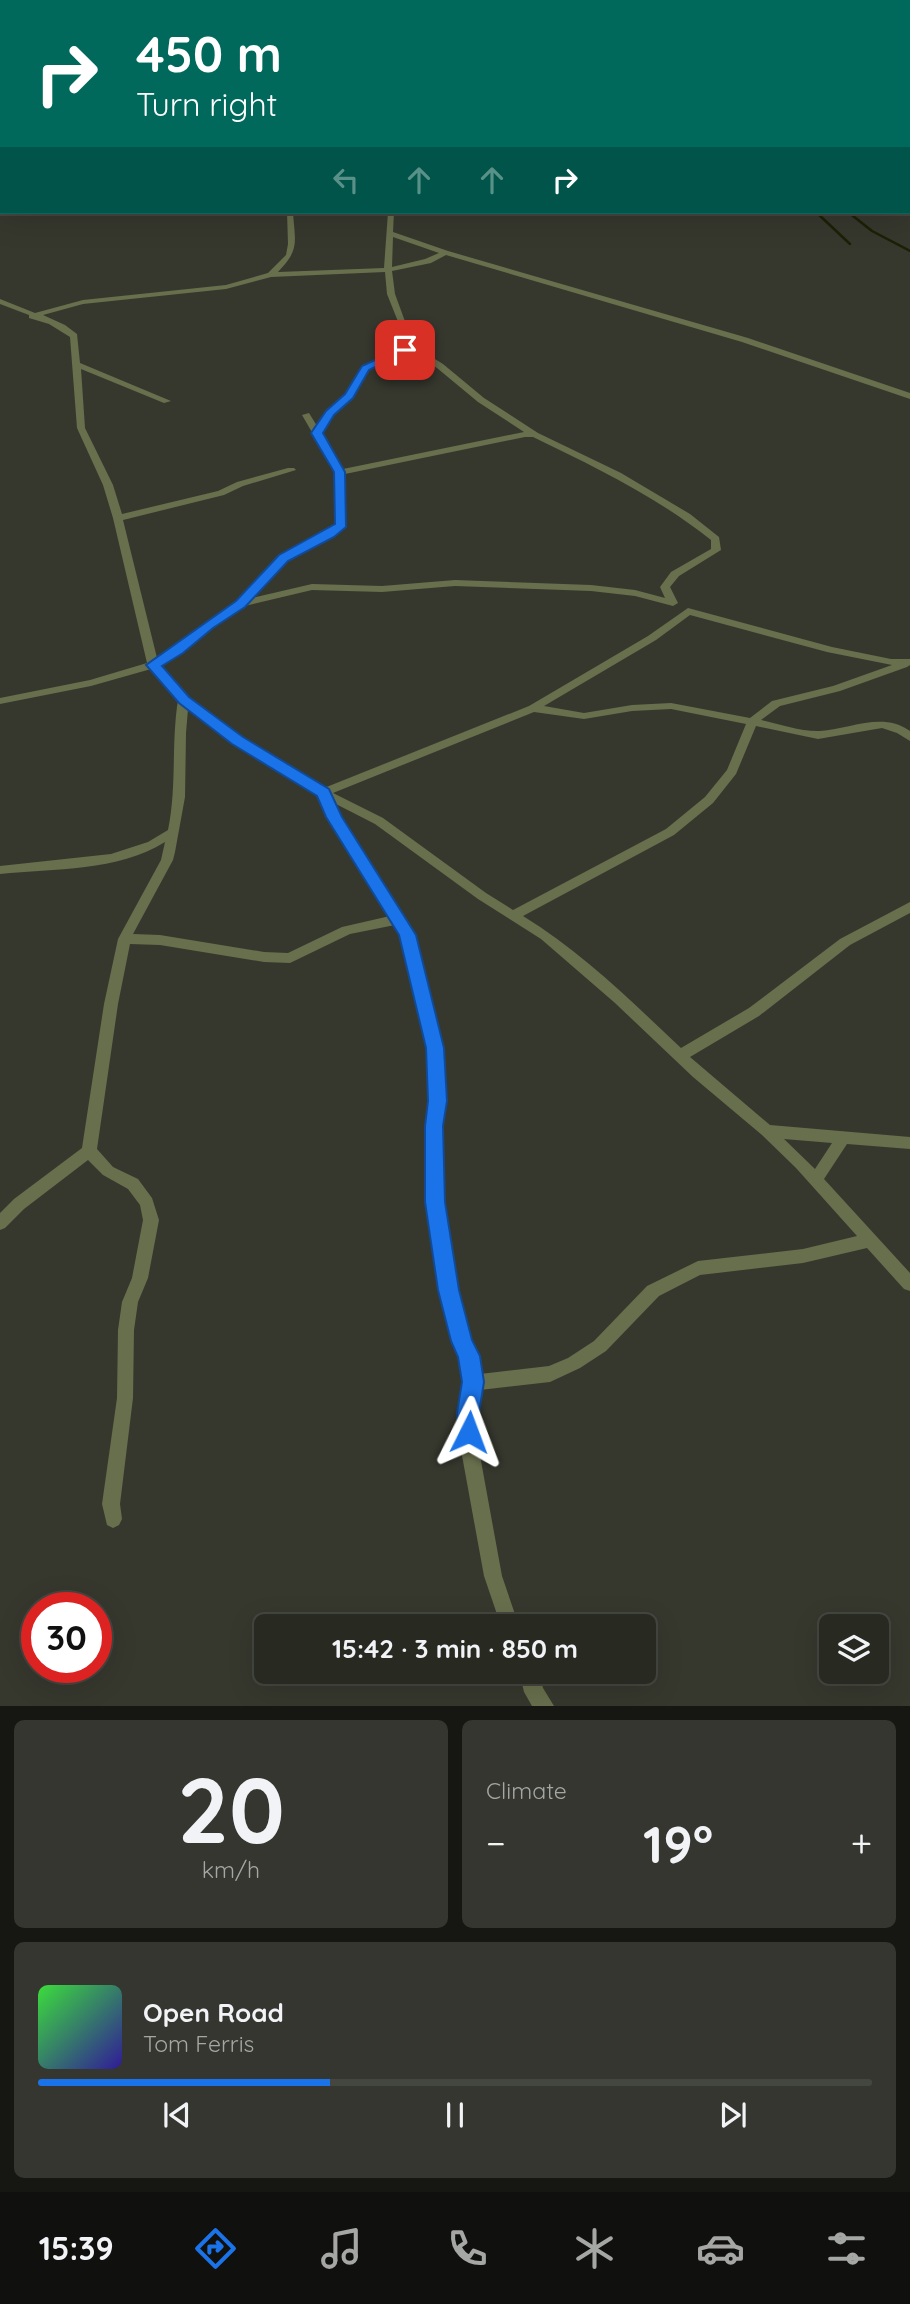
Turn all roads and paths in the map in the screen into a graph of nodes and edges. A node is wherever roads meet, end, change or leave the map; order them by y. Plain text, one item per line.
1 (290, 214) edge
2 (391, 214) edge
3 (391, 234) junction
4 (445, 253) junction
5 (388, 270) junction
6 (271, 275) junction
7 (0, 300) edge
8 (32, 316) junction
9 (410, 347) junction
10 (78, 365) junction
11 (910, 396) edge
12 (167, 401) dead end
13 (306, 415) dead end
14 (317, 433) junction
15 (535, 435) junction
16 (291, 470) dead end
17 (340, 472) junction
18 (118, 518) junction
19 (672, 603) junction
20 (241, 604) junction
21 (688, 611) junction
22 (909, 663) edge
23 (153, 665) junction
24 (184, 700) junction
25 (0, 701) edge
26 (533, 708) junction
27 (753, 722) junction
28 (910, 737) edge
29 (323, 793) junction
30 (172, 833) junction
31 (0, 870) edge
32 (910, 907) edge
33 (514, 915) junction
34 (400, 919) junction
35 (124, 939) junction
36 (681, 1055) junction
37 (767, 1131) junction
38 (844, 1136) junction
39 (910, 1143) edge
40 (89, 1152) junction
41 (816, 1180) junction
42 (0, 1223) edge
43 (870, 1240) junction
44 (910, 1284) edge
45 (473, 1382) junction
46 (113, 1519) dead end
47 (506, 1614) edge
48 (532, 1684) edge
49 (544, 1706) edge

1 - 6 street
2 - 3 street
3 - 4 street
3 - 5 street
4 - 5 street
4 - 11 street
5 - 6 street
5 - 9 street
6 - 8 street
7 - 8 street
8 - 10 street
9 - 14 street
9 - 15 street
10 - 12 street
10 - 18 street
13 - 14 street
14 - 17 street
15 - 17 street
15 - 19 street
16 - 18 street
17 - 20 street
18 - 23 street
19 - 20 street
19 - 21 street
20 - 23 street
21 - 22 street
21 - 26 street
22 - 27 street
23 - 24 street
23 - 25 street
24 - 29 street
24 - 30 street
26 - 27 street
26 - 29 street
27 - 28 street
27 - 33 street
29 - 33 street
29 - 34 street
30 - 31 street
30 - 35 street
32 - 36 street
33 - 36 street
34 - 35 street
34 - 45 street
35 - 40 street
36 - 37 street
37 - 38 street
37 - 41 street
38 - 39 street
38 - 41 street
40 - 42 street
40 - 46 street
41 - 43 street
43 - 44 street
43 - 45 street
45 - 47 street
48 - 49 street

